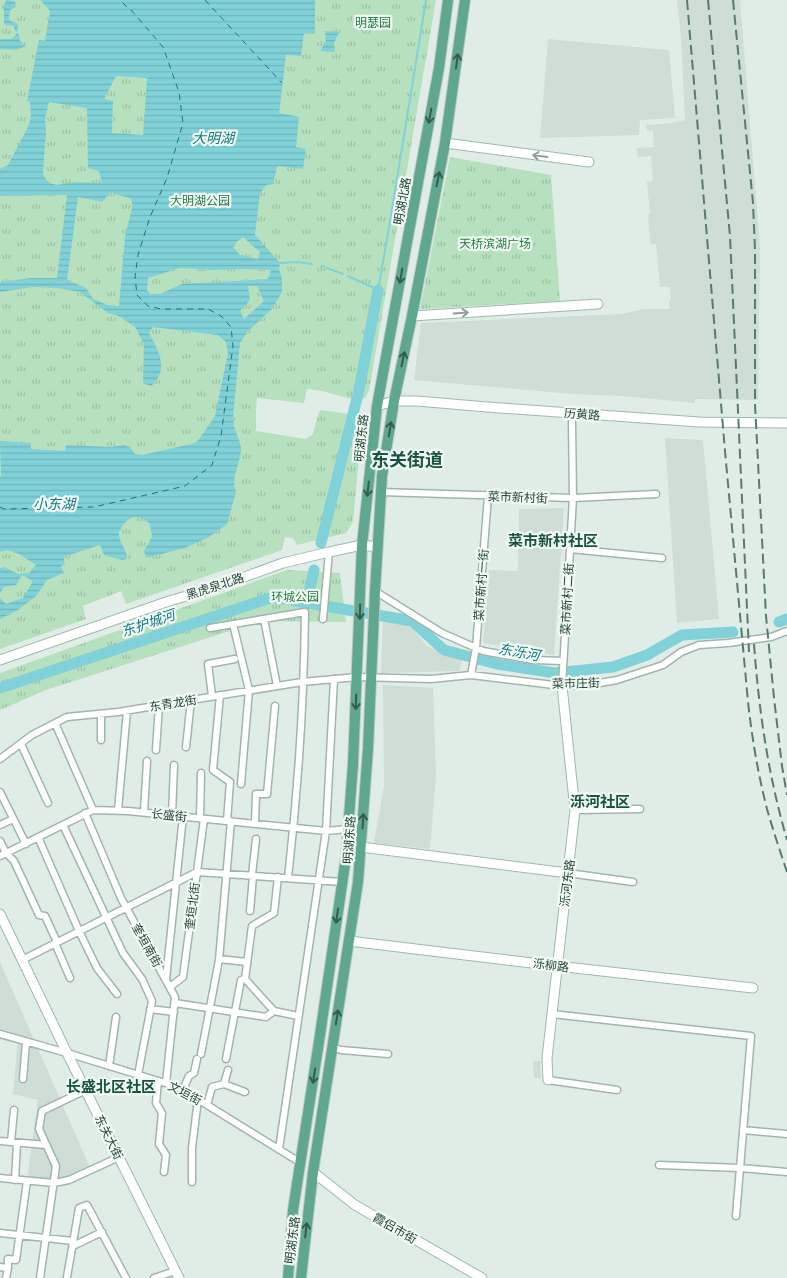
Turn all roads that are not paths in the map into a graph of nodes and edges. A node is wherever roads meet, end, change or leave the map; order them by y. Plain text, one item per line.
1 (448, 0) edge
2 (465, 0) edge
3 (445, 143) junction
4 (589, 162) dead end
5 (598, 304) dead end
6 (412, 316) junction
7 (394, 401) junction
8 (377, 406) junction
9 (572, 422) dead end
10 (787, 423) edge
11 (380, 492) junction
12 (656, 494) dead end
13 (488, 496) junction
14 (573, 498) junction
15 (362, 545) junction
16 (377, 547) junction
17 (570, 549) junction
18 (329, 552) junction
19 (662, 558) dead end
20 (375, 591) junction
21 (264, 619) junction
22 (323, 619) dead end
23 (233, 624) junction
24 (210, 628) dead end
25 (787, 631) edge
26 (475, 650) junction
27 (0, 660) edge
28 (235, 660) dead end
29 (563, 664) junction
30 (471, 672) junction
31 (357, 678) junction
32 (371, 678) junction
33 (334, 679) junction
34 (304, 681) junction
35 (277, 686) junction
36 (562, 686) junction
37 (249, 690) junction
38 (220, 695) junction
39 (212, 696) junction
40 (191, 700) junction
41 (160, 705) junction
42 (275, 706) dead end
43 (127, 711) junction
44 (100, 714) junction
45 (55, 724) junction
46 (101, 740) dead end
47 (20, 744) junction
48 (186, 747) dead end
49 (156, 750) dead end
50 (0, 759) edge
51 (147, 761) dead end
52 (174, 765) dead end
53 (201, 773) dead end
54 (241, 784) dead end
55 (0, 792) edge
56 (48, 802) dead end
57 (640, 809) dead end
58 (93, 810) junction
59 (118, 810) junction
60 (575, 810) junction
61 (144, 812) junction
62 (85, 813) junction
63 (172, 815) junction
64 (183, 816) junction
65 (13, 818) junction
66 (202, 818) junction
67 (229, 821) junction
68 (255, 824) junction
69 (0, 825) edge
70 (63, 825) junction
71 (294, 828) junction
72 (348, 829) junction
73 (326, 831) junction
74 (38, 837) junction
75 (256, 839) dead end
76 (0, 841) edge
77 (26, 844) junction
78 (360, 847) junction
79 (3, 855) edge
80 (197, 872) junction
81 (568, 873) junction
82 (227, 874) junction
83 (253, 876) junction
84 (278, 877) junction
85 (288, 878) junction
86 (319, 880) junction
87 (176, 882) junction
88 (342, 882) junction
89 (633, 882) dead end
90 (126, 908) junction
91 (250, 911) dead end
92 (0, 914) edge
93 (106, 917) junction
94 (79, 931) junction
95 (349, 941) junction
96 (56, 943) junction
97 (219, 959) junction
98 (22, 960) junction
99 (247, 962) junction
100 (557, 966) junction
101 (70, 978) dead end
102 (245, 978) junction
103 (166, 980) junction
104 (170, 987) junction
105 (753, 988) dead end
106 (117, 994) dead end
107 (175, 1003) junction
108 (210, 1008) junction
109 (150, 1009) junction
110 (274, 1011) junction
111 (174, 1012) junction
112 (234, 1012) junction
113 (552, 1014) junction
114 (298, 1016) junction
115 (116, 1017) dead end
116 (0, 1034) edge
117 (26, 1042) junction
118 (332, 1047) junction
119 (66, 1053) junction
120 (388, 1054) dead end
121 (226, 1059) dead end
122 (109, 1066) junction
123 (228, 1070) dead end
124 (138, 1075) junction
125 (23, 1079) dead end
126 (548, 1080) joint
127 (158, 1081) junction
128 (166, 1083) junction
129 (224, 1084) junction
130 (86, 1090) junction
131 (183, 1090) junction
132 (616, 1090) dead end
133 (245, 1092) dead end
134 (198, 1099) junction
135 (207, 1105) junction
136 (14, 1110) dead end
137 (743, 1130) junction
138 (787, 1134) edge
139 (0, 1141) edge
140 (14, 1143) junction
141 (46, 1145) junction
142 (278, 1149) junction
143 (119, 1157) junction
144 (300, 1163) junction
145 (659, 1165) dead end
146 (740, 1168) junction
147 (164, 1172) dead end
148 (313, 1172) junction
149 (787, 1172) edge
150 (0, 1178) edge
151 (14, 1180) junction
152 (27, 1181) junction
153 (192, 1182) dead end
154 (52, 1183) junction
155 (736, 1216) dead end
156 (102, 1232) junction
157 (0, 1233) edge
158 (20, 1235) junction
159 (73, 1243) junction
160 (0, 1267) edge
161 (8, 1268) junction
162 (177, 1274) edge
163 (67, 1277) dead end
164 (6, 1278) edge
165 (40, 1278) edge
166 (126, 1278) edge
167 (154, 1278) edge
168 (288, 1278) edge
169 (301, 1278) edge
170 (482, 1278) edge

1 -> 8 main road, 明湖北路
3 -> 2 main road
4 -> 3 street
6 -> 3 main road
6 -> 5 street
7 -> 6 main road
7 - 8 street, 历黄路
7 - 10 street, 历黄路
11 -> 7 main road, 明湖东路
8 -> 15 main road, 明湖东路
9 - 14 street, 菜市新村二街
11 - 13 street, 菜市新村街
11 - 16 main road, 明湖东路
12 - 14 street, 菜市新村街
13 - 14 street, 菜市新村街
13 - 26 street, 菜市新村一街
14 - 17 street, 菜市新村二街
15 - 16 street, 黑虎泉北路
15 - 18 street, 黑虎泉北路
15 -> 31 main road, 明湖东路
16 - 20 main road, 明湖东路
17 - 19 street
17 - 29 street, 菜市新村二街
18 - 22 street
18 - 27 street, 黑虎泉北路
20 - 26 street
20 - 32 main road, 明湖东路
21 - 23 street
21 - 34 street
21 - 35 street
23 - 24 street
23 - 37 street
25 - 36 street, 菜市庄街
26 - 29 street
26 - 30 street, 菜市新村一街
28 - 39 street
29 - 36 street, 菜市新村二街
30 - 32 street, 菜市庄街
30 - 36 street, 菜市庄街
31 - 32 street, 菜市庄街
31 - 33 street, 东青龙街
31 -> 72 main road, 明湖东路
78 -> 32 main road, 明湖东路
33 - 34 street, 东青龙街
33 - 73 street
34 - 35 street, 东青龙街
34 - 71 street
35 - 37 street, 东青龙街
36 - 60 street, 泺河东路
37 - 38 street, 东青龙街
37 - 54 street
38 - 39 street, 东青龙街
38 - 67 street
39 - 40 street, 东青龙街
40 - 41 street, 东青龙街
40 - 48 street
41 - 43 street, 东青龙街
41 - 49 street
42 - 68 street
43 - 44 street, 东青龙街
43 - 59 street
44 - 45 street, 东青龙街
44 - 46 street
45 - 47 street, 东青龙街
45 - 58 street
47 - 50 street, 东青龙街
47 - 56 street
51 - 61 street
52 - 63 street
53 - 66 street, 奎垣北街
55 - 65 street
57 - 60 street
58 - 59 street, 长盛街
58 - 62 street, 长盛街
59 - 61 street, 长盛街
60 - 81 street, 泺河东路
61 - 63 street, 长盛街
62 - 70 street, 长盛街
62 - 90 street, 奎垣南街
63 - 64 street, 长盛街
64 - 66 street, 长盛街
64 - 87 street
65 - 69 street
65 - 77 street
66 - 67 street, 长盛街
66 - 80 street, 奎垣北街
67 - 68 street, 长盛街
67 - 82 street
68 - 71 street, 长盛街
70 - 74 street, 长盛街
70 - 93 street
71 - 73 street, 长盛街
71 - 85 street
72 - 73 street, 长盛街
72 - 88 main road, 明湖东路
73 - 86 street
74 - 77 street, 长盛街
74 - 94 street
75 - 83 street
76 - 79 street
77 - 79 street, 长盛街
78 - 81 street
78 - 95 main road, 明湖东路
79 - 96 street
80 - 82 street
80 - 87 street
80 - 104 street, 奎垣北街
81 - 89 street
81 - 100 street, 泺河东路
82 - 83 street
82 - 97 street
83 - 84 street
83 - 91 street
84 - 85 street
84 - 99 street
85 - 86 street
86 - 88 street
86 - 114 street
87 - 90 street
87 - 103 street
88 -> 144 main road, 明湖东路
90 - 93 street
90 - 103 street, 奎垣南街
92 - 98 street, 东关大街
93 - 94 street
93 - 109 street
94 - 96 street
94 - 106 street
95 - 100 street, 泺柳路
118 -> 95 main road, 明湖东路
96 - 98 street
96 - 101 street
97 - 99 street
97 - 108 street
98 - 119 street, 东关大街
99 - 102 street
100 - 105 street, 泺柳路
100 - 113 street, 泺河东路
102 - 110 street
102 - 112 street
103 - 104 street, 奎垣南街
104 - 107 street, 奎垣南街
107 - 108 street
107 - 111 street, 奎垣南街
108 - 112 street
108 - 131 street
109 - 111 street
109 - 124 street
110 - 112 street
110 - 114 street
111 - 128 street, 奎垣南街
112 - 121 street
113 - 126 street, 泺河东路
113 - 137 street
114 - 142 street
115 - 122 street
116 - 117 street, 文垣街
117 - 119 street, 文垣街
117 - 125 street
118 - 120 street
118 - 148 main road, 明湖东路
119 - 122 street, 文垣街
119 - 130 street, 东关大街
122 - 124 street, 文垣街
123 - 129 street
124 - 127 street, 文垣街
126 - 132 street
127 - 128 street, 文垣街
127 - 147 street
128 - 131 street, 文垣街
129 - 133 street
129 - 135 street
130 - 141 street
130 - 143 street, 东关大街
131 - 134 street, 文垣街
134 - 135 street, 文垣街
134 - 153 street
135 - 142 street, 文垣街
136 - 140 street
137 - 138 street
137 - 146 street
139 - 140 street
140 - 141 street
140 - 151 street
141 - 154 street
142 - 144 street, 文垣街
143 - 154 street
143 - 162 street, 东关大街
144 - 168 main road, 明湖东路
145 - 146 street
146 - 149 street
146 - 155 street
169 -> 148 main road, 明湖东路
148 - 170 street, 霞侣市街
150 - 151 street
151 - 152 street
152 - 154 street
152 - 158 street
154 - 165 street
156 - 159 street
156 - 159 street
156 - 166 street
157 - 158 street
158 - 159 street
158 - 161 street
159 - 163 street
160 - 161 street
161 - 164 street
162 - 167 street

